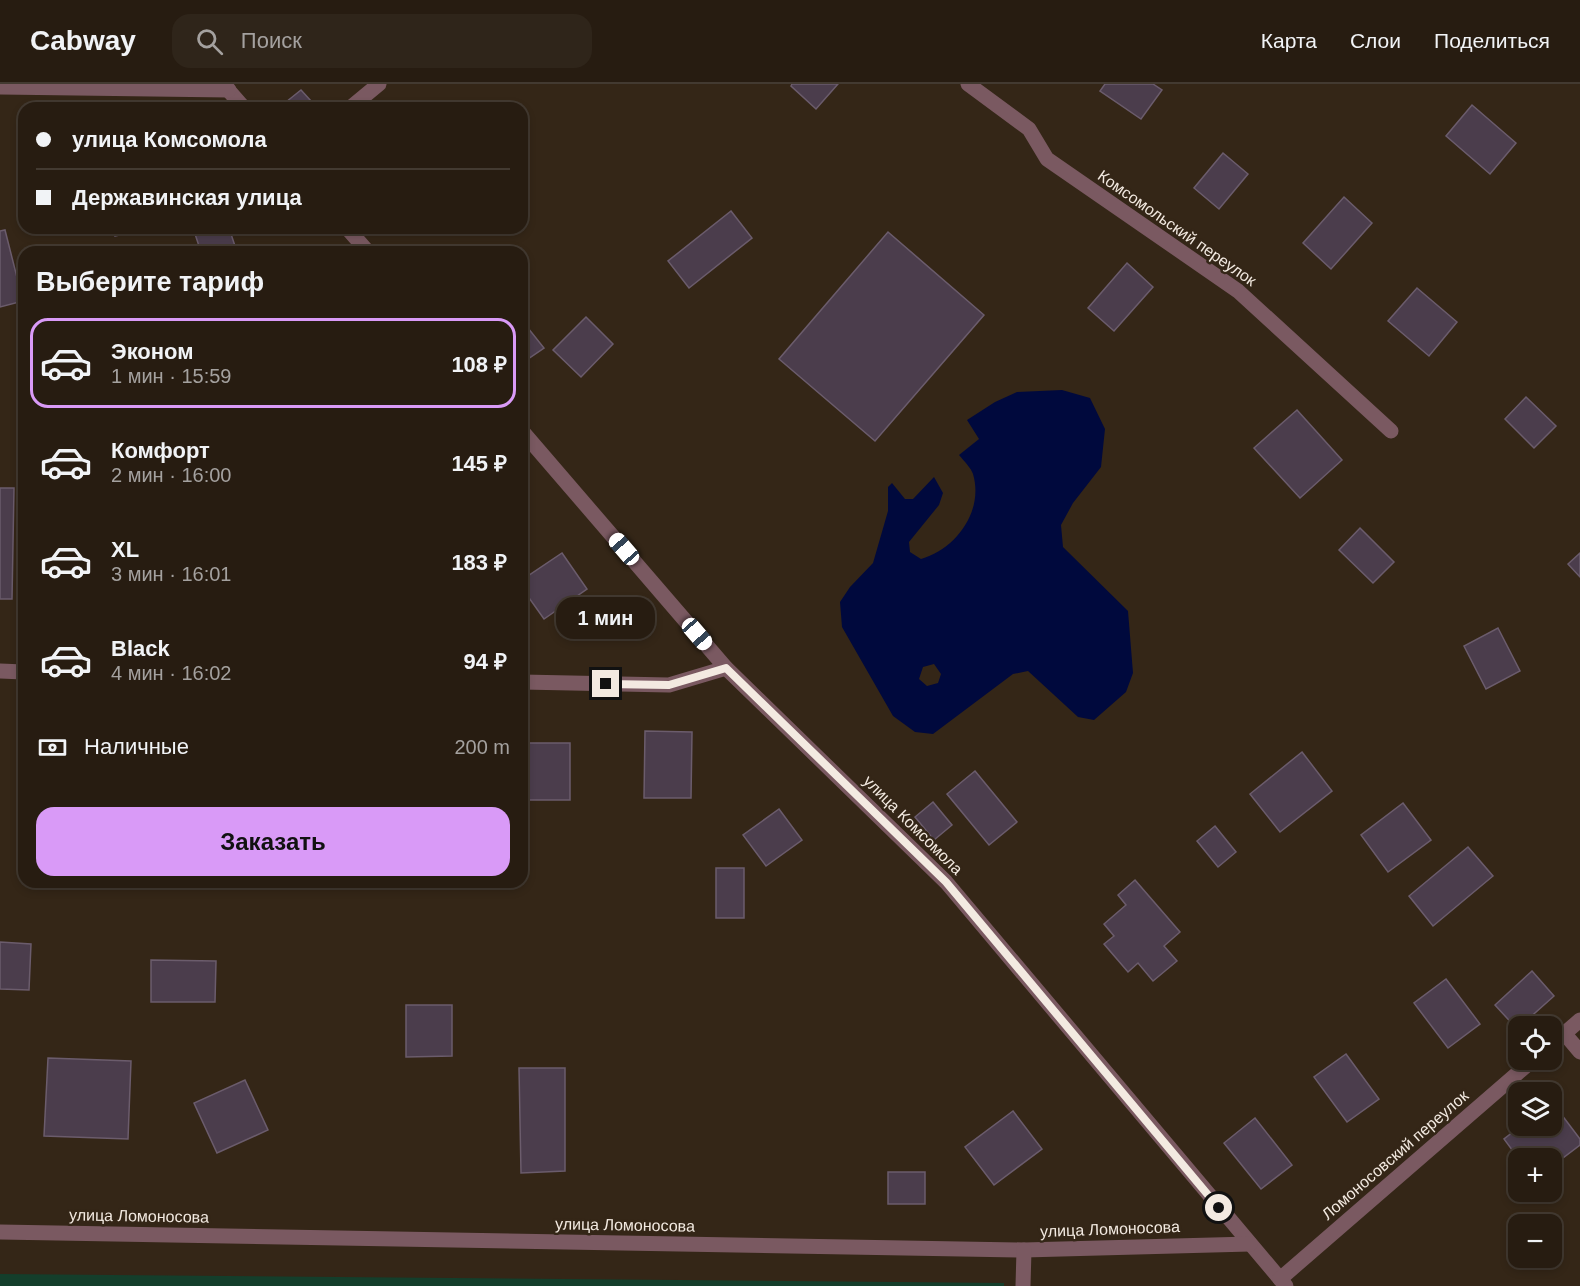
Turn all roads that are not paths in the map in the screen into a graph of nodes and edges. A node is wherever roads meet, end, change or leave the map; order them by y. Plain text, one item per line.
1 (379, 84) edge
2 (968, 84) edge
3 (0, 87) edge
4 (226, 87) edge
5 (239, 102) edge
6 (357, 102) edge
7 (352, 234) edge
8 (363, 246) edge
9 (1391, 431) dead end
10 (528, 438) edge
11 (726, 668) junction
12 (0, 671) edge
13 (18, 672) edge
14 (528, 682) edge
15 (1580, 1020) edge
16 (1564, 1033) joint
17 (1580, 1052) edge
18 (1522, 1070) edge
19 (0, 1232) edge
20 (1250, 1244) junction
21 (1024, 1250) junction
22 (1283, 1282) edge
23 (1023, 1286) edge

1 - 6 street
2 - 9 street, Комсомольский переулок
3 - 4 street
4 - 5 street
7 - 8 street
10 - 11 street, улица Комсомола
11 - 14 street
11 - 20 street, улица Комсомола
12 - 13 street
15 - 16 street
16 - 17 street
18 - 22 street, Ломоносовский переулок
19 - 21 street, улица Ломоносова
20 - 21 street, улица Ломоносова
20 - 22 street, улица Комсомола
21 - 23 street

